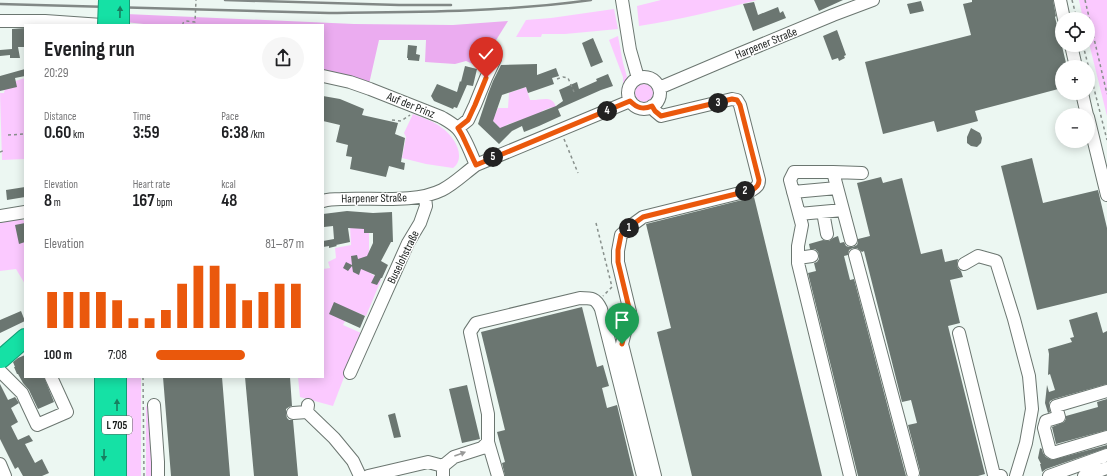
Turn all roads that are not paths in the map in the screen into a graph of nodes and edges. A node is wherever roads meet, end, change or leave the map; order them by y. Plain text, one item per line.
1 (108, 0) edge
2 (120, 0) edge
3 (622, 0) edge
4 (874, 0) edge
5 (1060, 0) edge
6 (1063, 12) edge
7 (0, 21) edge
8 (87, 24) edge
9 (107, 24) edge
10 (120, 24) edge
11 (493, 55) dead end
12 (324, 76) edge
13 (638, 78) junction
14 (659, 88) junction
15 (630, 101) junction
16 (652, 106) junction
17 (458, 128) junction
18 (1095, 145) edge
19 (476, 165) junction
20 (833, 172) junction
21 (862, 173) dead end
22 (837, 188) junction
23 (793, 192) junction
24 (424, 196) junction
25 (1107, 196) edge
26 (324, 201) edge
27 (843, 210) junction
28 (24, 212) edge
29 (824, 212) junction
30 (799, 214) junction
31 (0, 216) edge
32 (827, 234) dead end
33 (851, 240) dead end
34 (812, 256) dead end
35 (855, 256) dead end
36 (798, 258) junction
37 (964, 264) dead end
38 (959, 333) dead end
39 (24, 339) edge
40 (24, 345) edge
41 (0, 363) edge
42 (350, 373) dead end
43 (50, 378) edge
44 (94, 378) edge
45 (104, 378) edge
46 (117, 378) edge
47 (1107, 391) edge
48 (154, 405) dead end
49 (293, 413) dead end
50 (104, 434) junction
51 (1107, 437) edge
52 (488, 442) junction
53 (1107, 456) edge
54 (0, 464) edge
55 (1107, 468) edge
56 (443, 471) edge
57 (913, 474) dead end
58 (497, 475) edge
59 (6, 476) edge
60 (104, 476) edge
61 (117, 476) edge
62 (158, 476) edge
63 (360, 476) edge
64 (368, 476) edge
65 (643, 476) edge
66 (655, 476) edge
67 (850, 476) edge
68 (1001, 476) edge
69 (1016, 476) edge
70 (1049, 476) edge
71 (1084, 476) edge

1 - 9 highway, bridge
10 -> 2 highway, bridge
3 - 13 street
4 - 14 street, Harpener Straße
5 - 6 street
7 - 8 street
11 - 17 street
12 - 17 street, Auf der Prinz
13 - 14 street
13 - 15 street
14 - 16 street
15 - 16 street
15 - 19 street
16 - 66 street
17 - 19 street
18 - 25 street
19 - 24 street
20 - 21 street
20 - 22 street
20 - 23 street
22 - 23 street
22 - 27 street
23 - 30 street
24 - 26 street, Harpener Straße
24 - 42 street, Buselohstraße
27 - 29 street
27 - 33 street
28 - 31 street
29 - 30 street
29 - 32 street
30 - 36 street
34 - 36 street
35 - 57 street
36 - 67 street
37 - 69 street
38 - 68 street
39 - 41 highway
40 - 41 highway
41 - 43 street
44 - 50 highway, L 705
45 - 50 highway, L 705
61 -> 46 highway, L 705
47 - 51 street
48 - 62 street
49 - 63 street
50 -> 60 highway, L 705
56 -> 52 street
52 - 58 street
52 - 65 street
53 - 70 street
54 - 59 street
55 - 71 street
56 - 64 street

